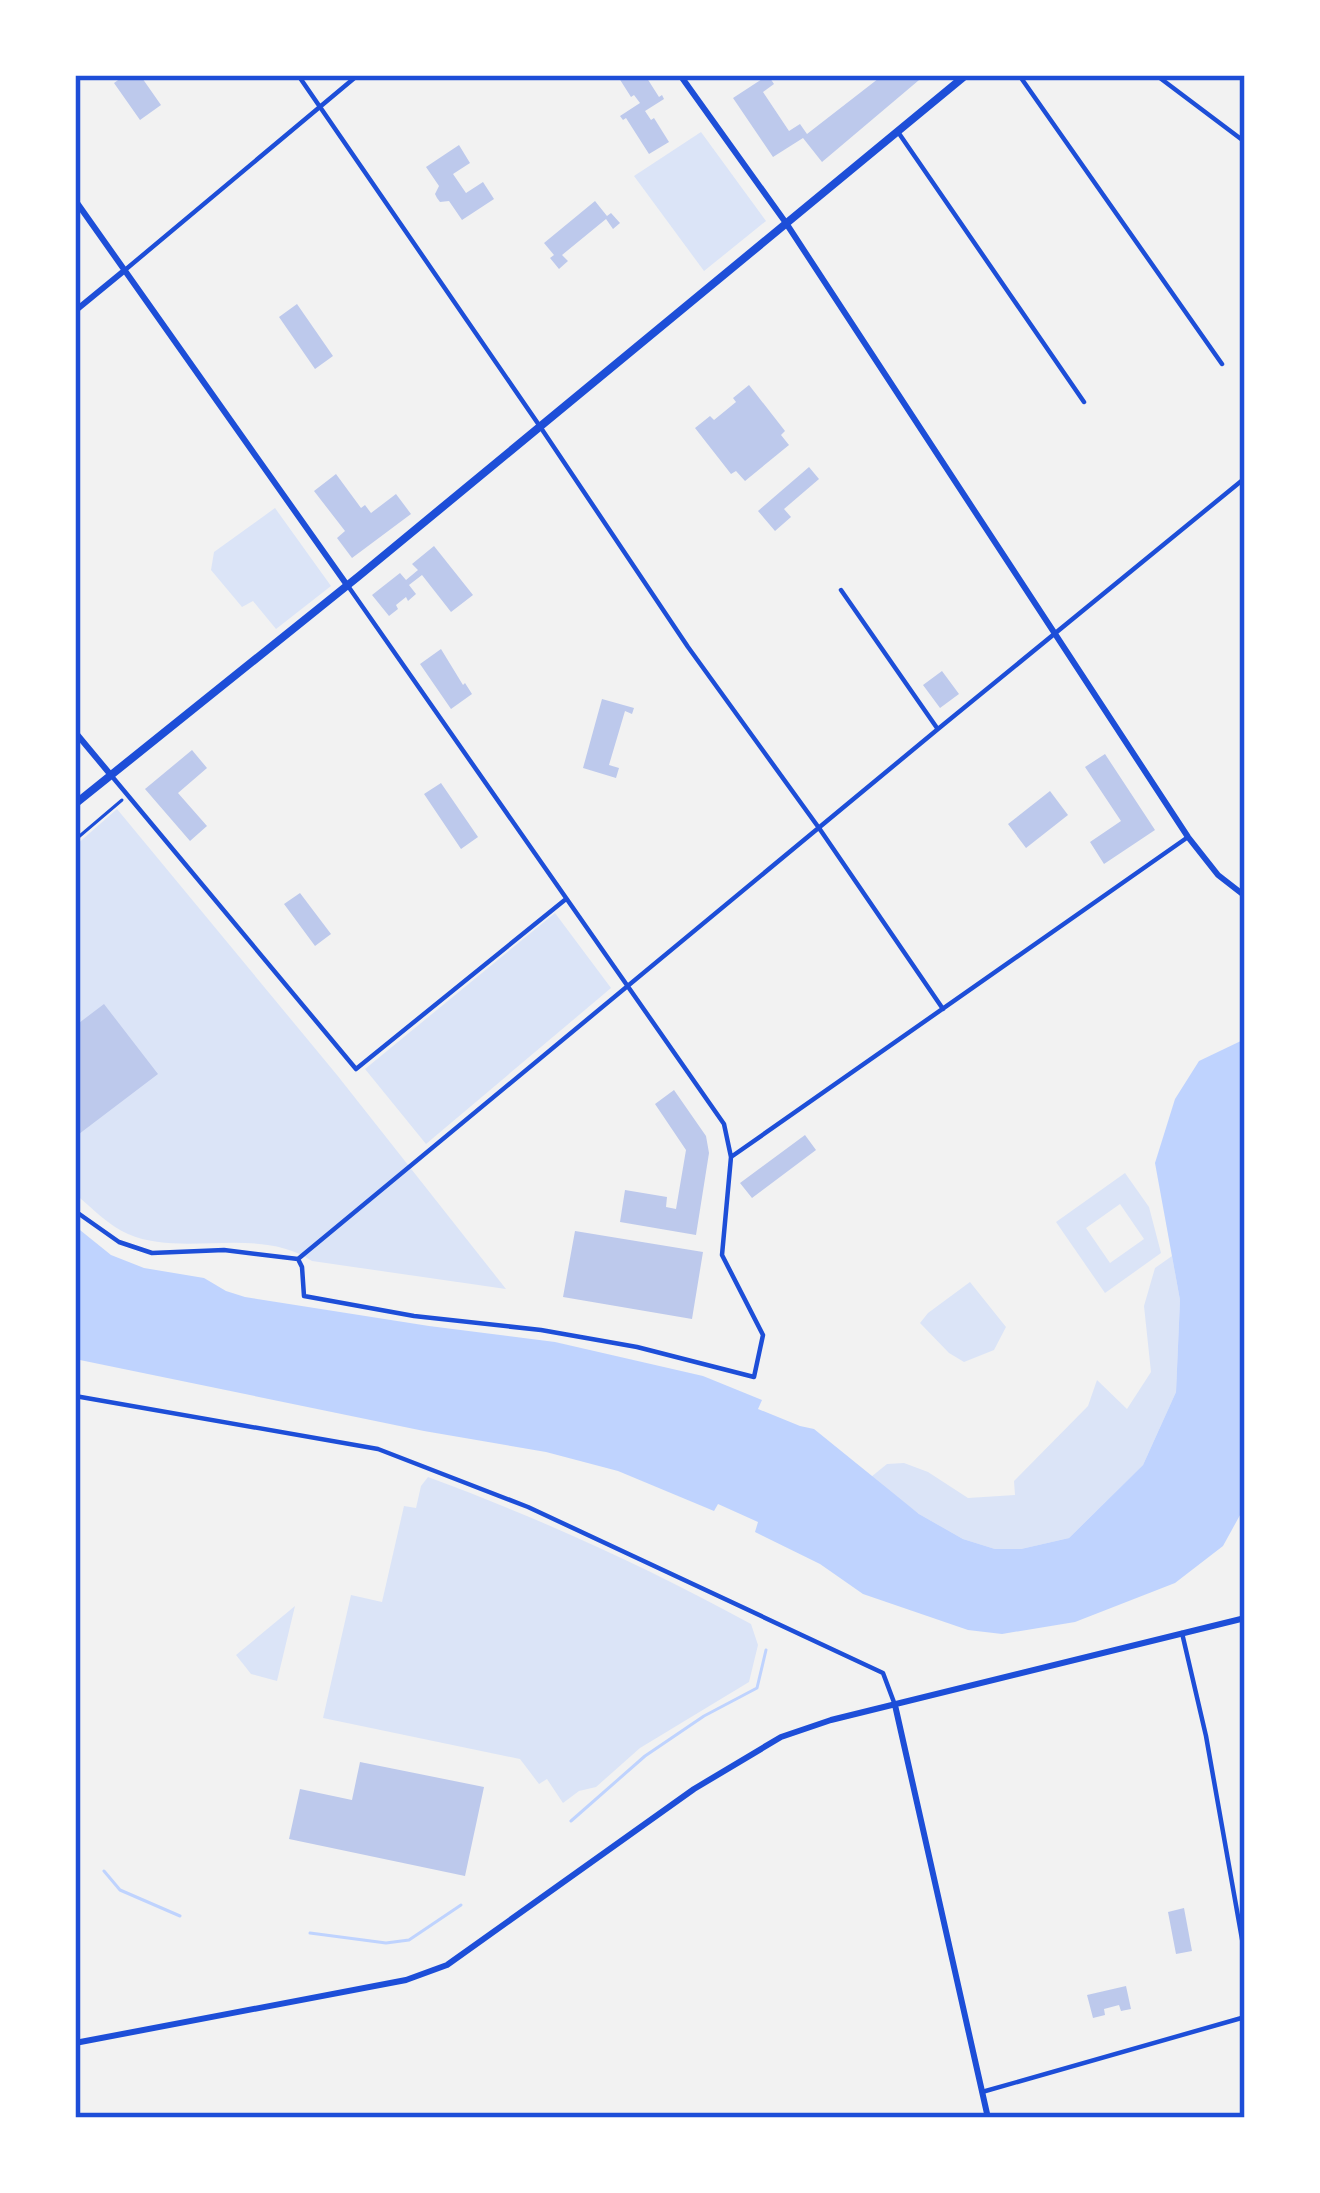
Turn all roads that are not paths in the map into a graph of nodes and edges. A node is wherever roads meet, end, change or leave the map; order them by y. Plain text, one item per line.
1 (298, 75) edge
2 (358, 75) edge
3 (680, 75) edge
4 (966, 75) edge
5 (1019, 75) edge
6 (1156, 75) edge
7 (320, 106) junction
8 (898, 132) junction
9 (1245, 142) edge
10 (75, 200) edge
11 (785, 223) junction
12 (125, 270) junction
13 (75, 311) edge
14 (1222, 364) dead end
15 (1084, 402) dead end
16 (539, 425) junction
17 (1245, 478) edge
18 (347, 585) junction
19 (841, 590) dead end
20 (1055, 634) junction
21 (938, 729) junction
22 (75, 732) edge
23 (110, 774) junction
24 (75, 804) edge
25 (819, 828) junction
26 (1188, 837) junction
27 (1245, 896) edge
28 (566, 899) junction
29 (628, 986) junction
30 (943, 1009) junction
31 (730, 1156) junction
32 (75, 1211) edge
33 (298, 1259) junction
34 (75, 1396) edge
35 (1245, 1618) edge
36 (1182, 1633) junction
37 (895, 1705) junction
38 (1245, 1956) edge
39 (1245, 2017) edge
40 (75, 2043) edge
41 (982, 2092) junction
42 (988, 2118) edge

1 - 7 street
2 - 7 street
3 - 11 main road
4 - 8 main road
5 - 14 street
6 - 9 street
7 - 12 street
7 - 16 street
8 - 11 main road
8 - 15 street
10 - 12 main road
11 - 16 main road
11 - 20 main road
12 - 13 main road
12 - 18 main road
16 - 18 main road
16 - 25 street
17 - 20 street
18 - 23 main road
18 - 28 street
19 - 21 street
20 - 21 street
20 - 26 main road
21 - 25 street
22 - 23 main road
23 - 24 main road
23 - 28 street
25 - 29 street
25 - 30 street
26 - 27 main road
26 - 30 street
28 - 29 street
29 - 31 street
29 - 33 street
30 - 31 street
31 - 33 street
32 - 33 street
34 - 37 street
35 - 36 main road
36 - 37 main road
36 - 38 street
37 - 40 main road
37 - 41 main road
39 - 41 street
41 - 42 main road

